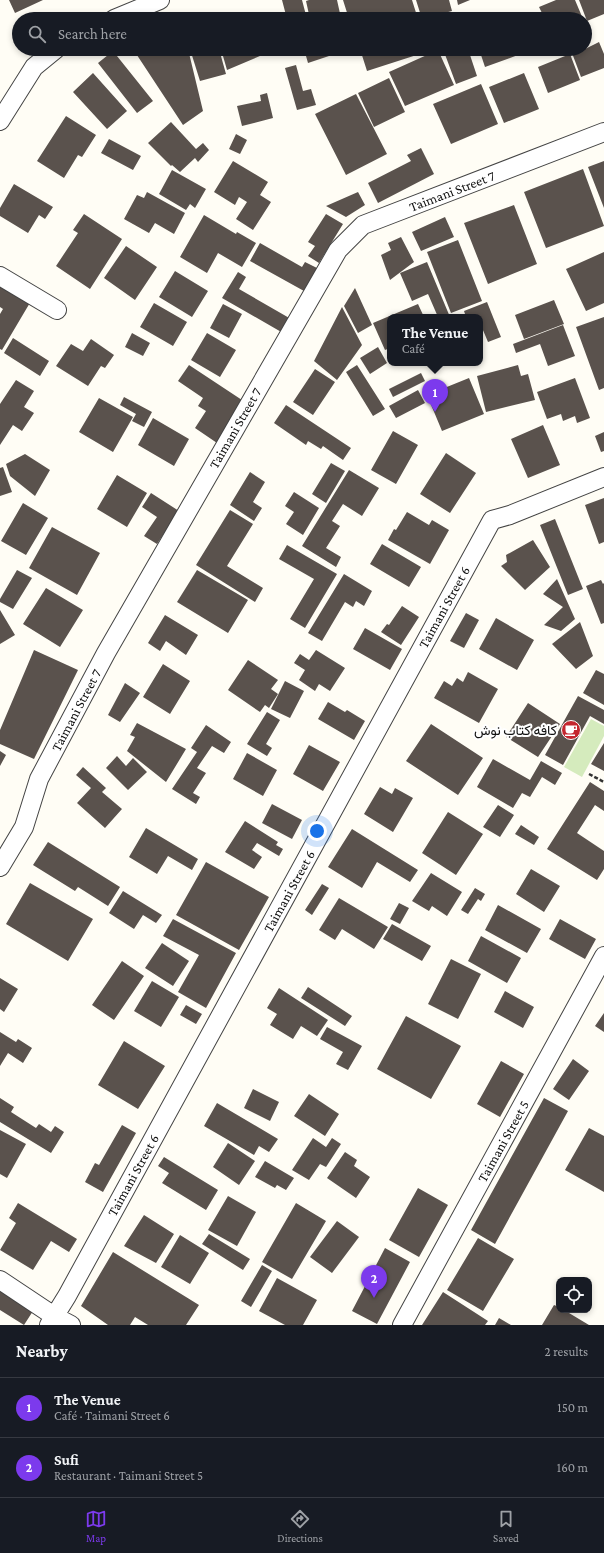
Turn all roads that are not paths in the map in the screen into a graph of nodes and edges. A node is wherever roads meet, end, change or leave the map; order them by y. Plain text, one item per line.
1 (160, 0) edge
2 (131, 12) edge
3 (47, 56) edge
4 (0, 121) edge
5 (604, 132) edge
6 (0, 276) edge
7 (57, 310) dead end
8 (604, 477) edge
9 (0, 867) edge
10 (604, 956) edge
11 (0, 1280) edge
12 (52, 1320) edge
13 (71, 1325) edge
14 (402, 1325) edge

1 - 2 street
3 - 4 street
5 - 9 street, Taimani Street 7
6 - 7 street
8 - 12 street, Taimani Street 6
10 - 14 street, Taimani Street 5
11 - 12 street
12 - 13 street

